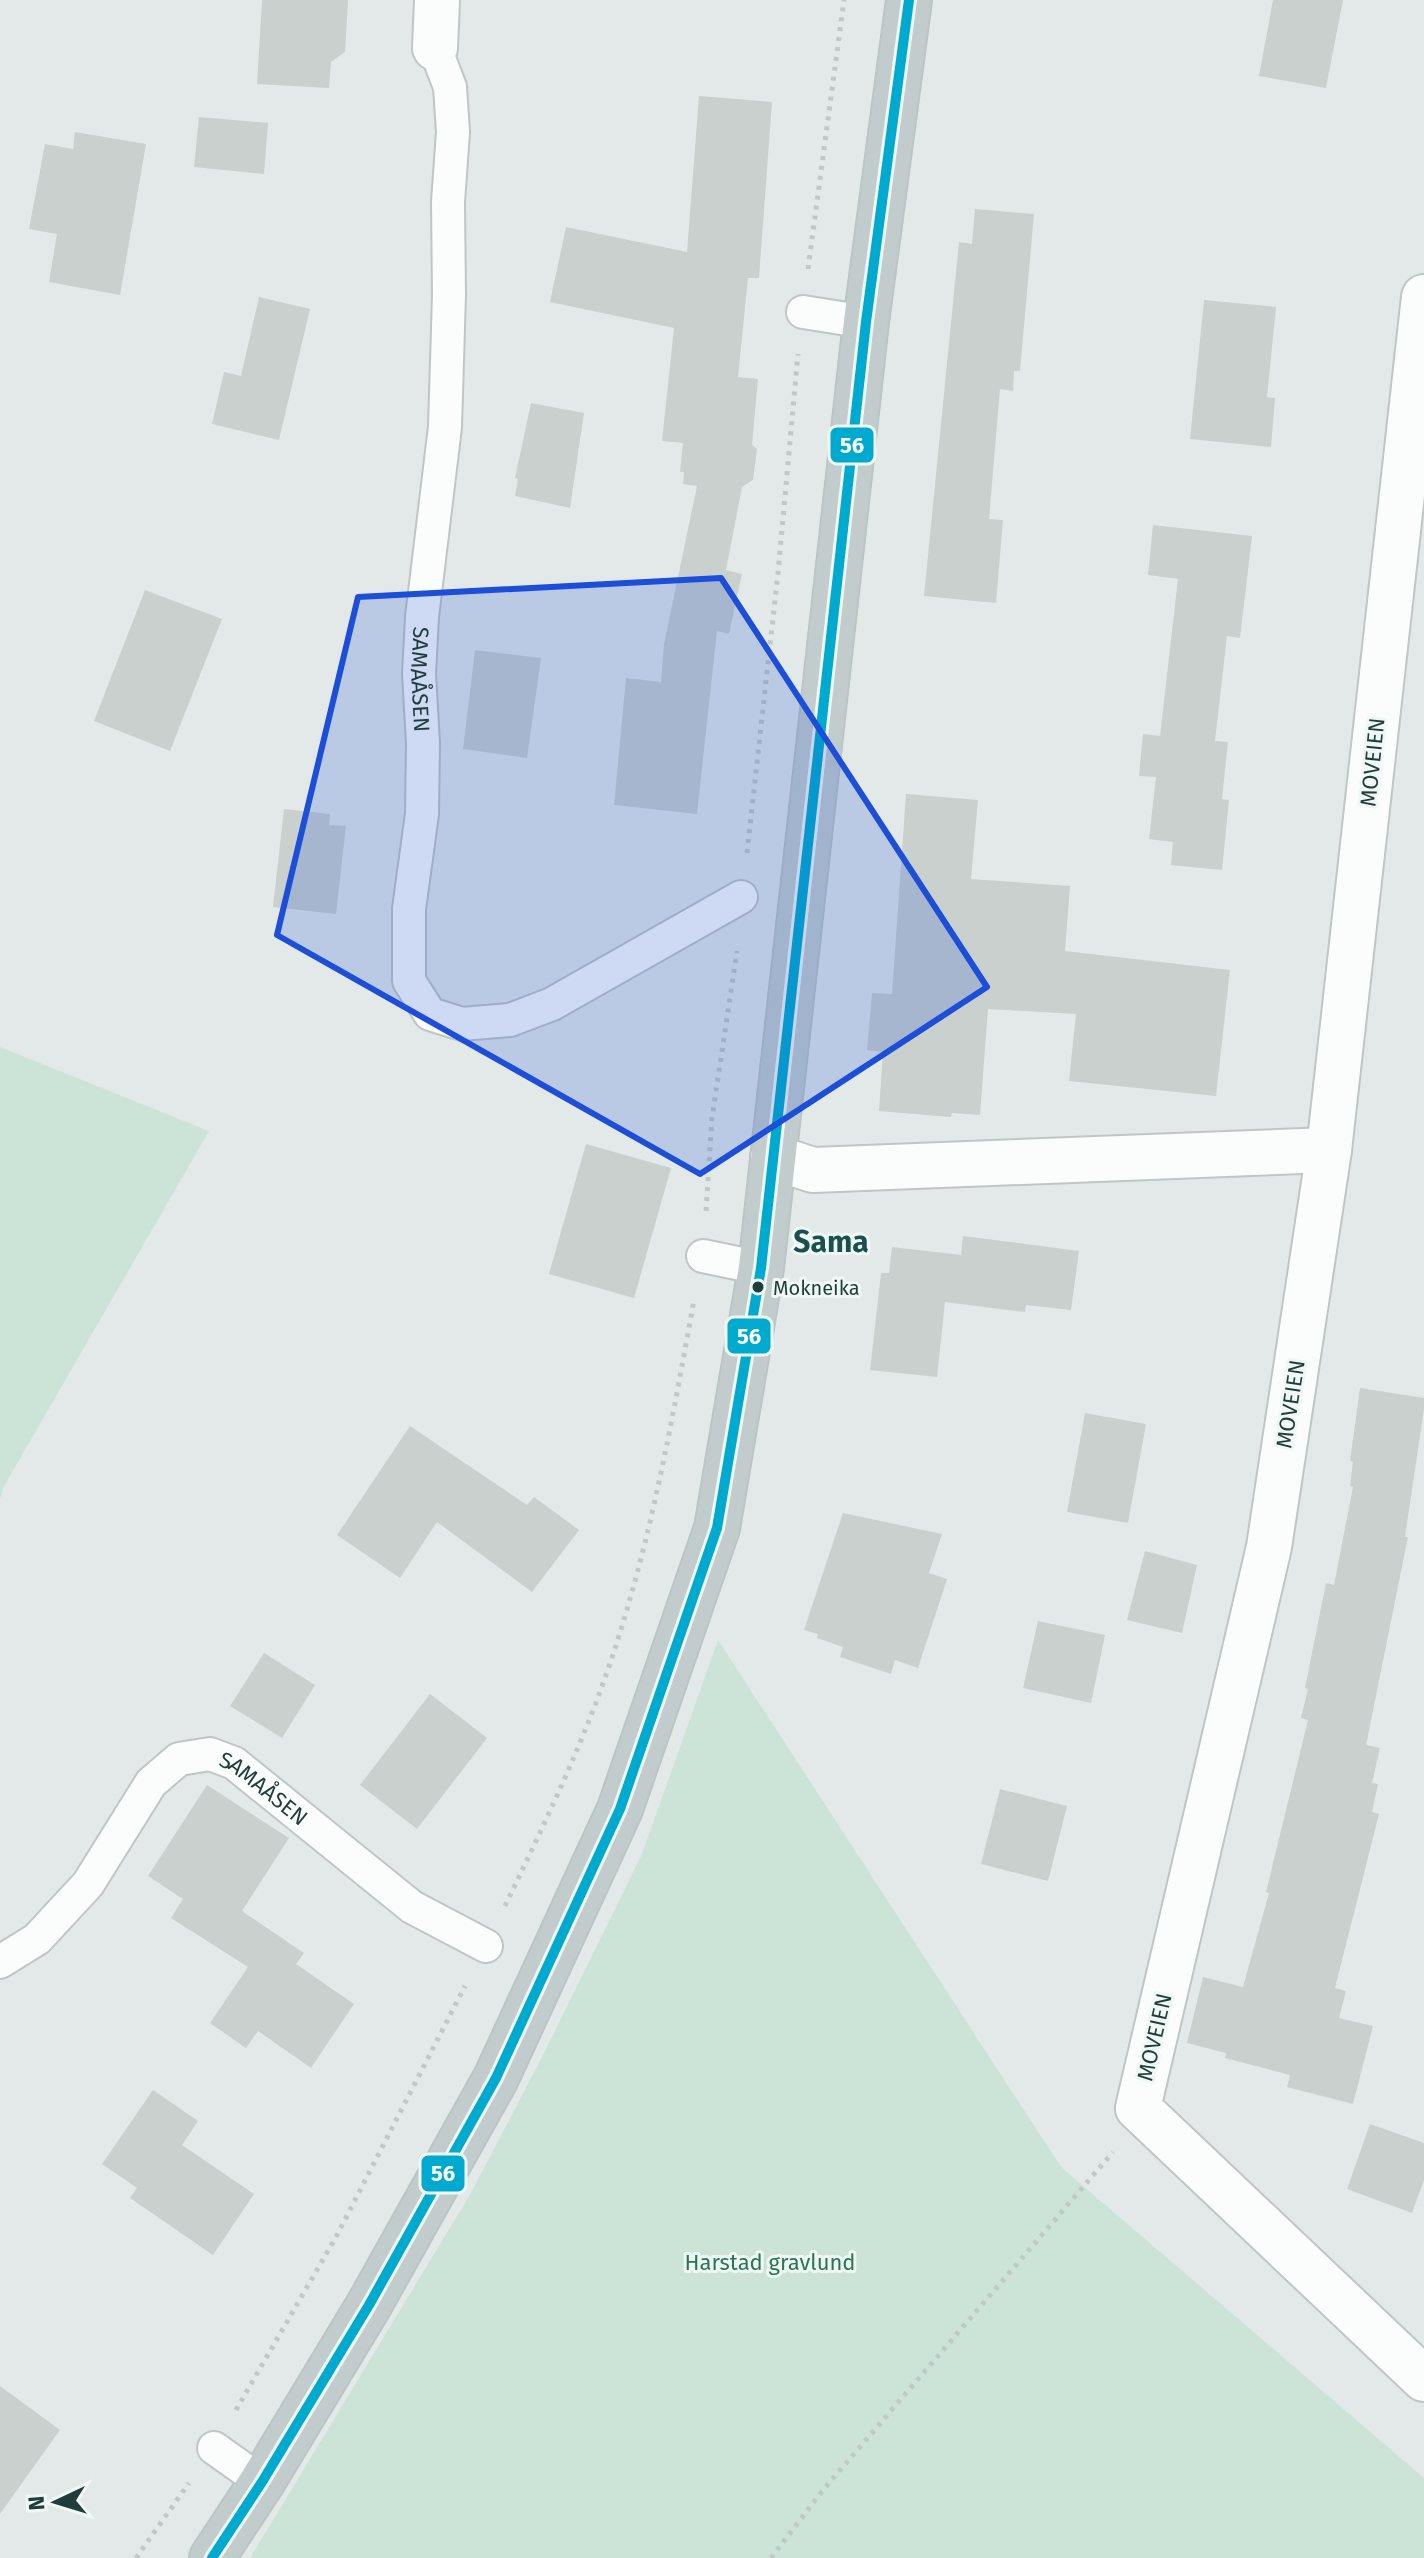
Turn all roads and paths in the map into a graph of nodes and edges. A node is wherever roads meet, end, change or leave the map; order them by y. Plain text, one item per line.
1 (437, 0) edge
2 (844, 0) edge
3 (909, 0) edge
4 (435, 48) joint
5 (1424, 297) edge
6 (803, 312) junction
7 (866, 322) junction
8 (741, 897) junction
9 (1329, 1150) junction
10 (773, 1157) junction
11 (703, 1256) junction
12 (761, 1268) junction
13 (486, 1946) junction
14 (0, 1962) edge
15 (1145, 2115) junction
16 (1424, 2379) edge
17 (214, 2448) junction
18 (262, 2482) junction
19 (136, 2558) edge
20 (212, 2558) edge
21 (771, 2558) edge

1 - 4 street, SAMAÅSEN
2 - 6 path
3 - 7 highway
4 - 8 lane, SAMAÅSEN
5 - 9 street, MOVEIEN
6 - 7 lane
6 - 8 path
7 - 10 highway
8 - 11 path
9 - 10 street
9 - 15 street, MOVEIEN
10 - 12 highway
11 - 12 lane
11 - 13 path
12 - 18 highway
13 - 14 lane, SAMAÅSEN
13 - 17 path
15 - 16 street
15 - 21 path
17 - 18 lane
17 - 19 path
18 - 20 highway

